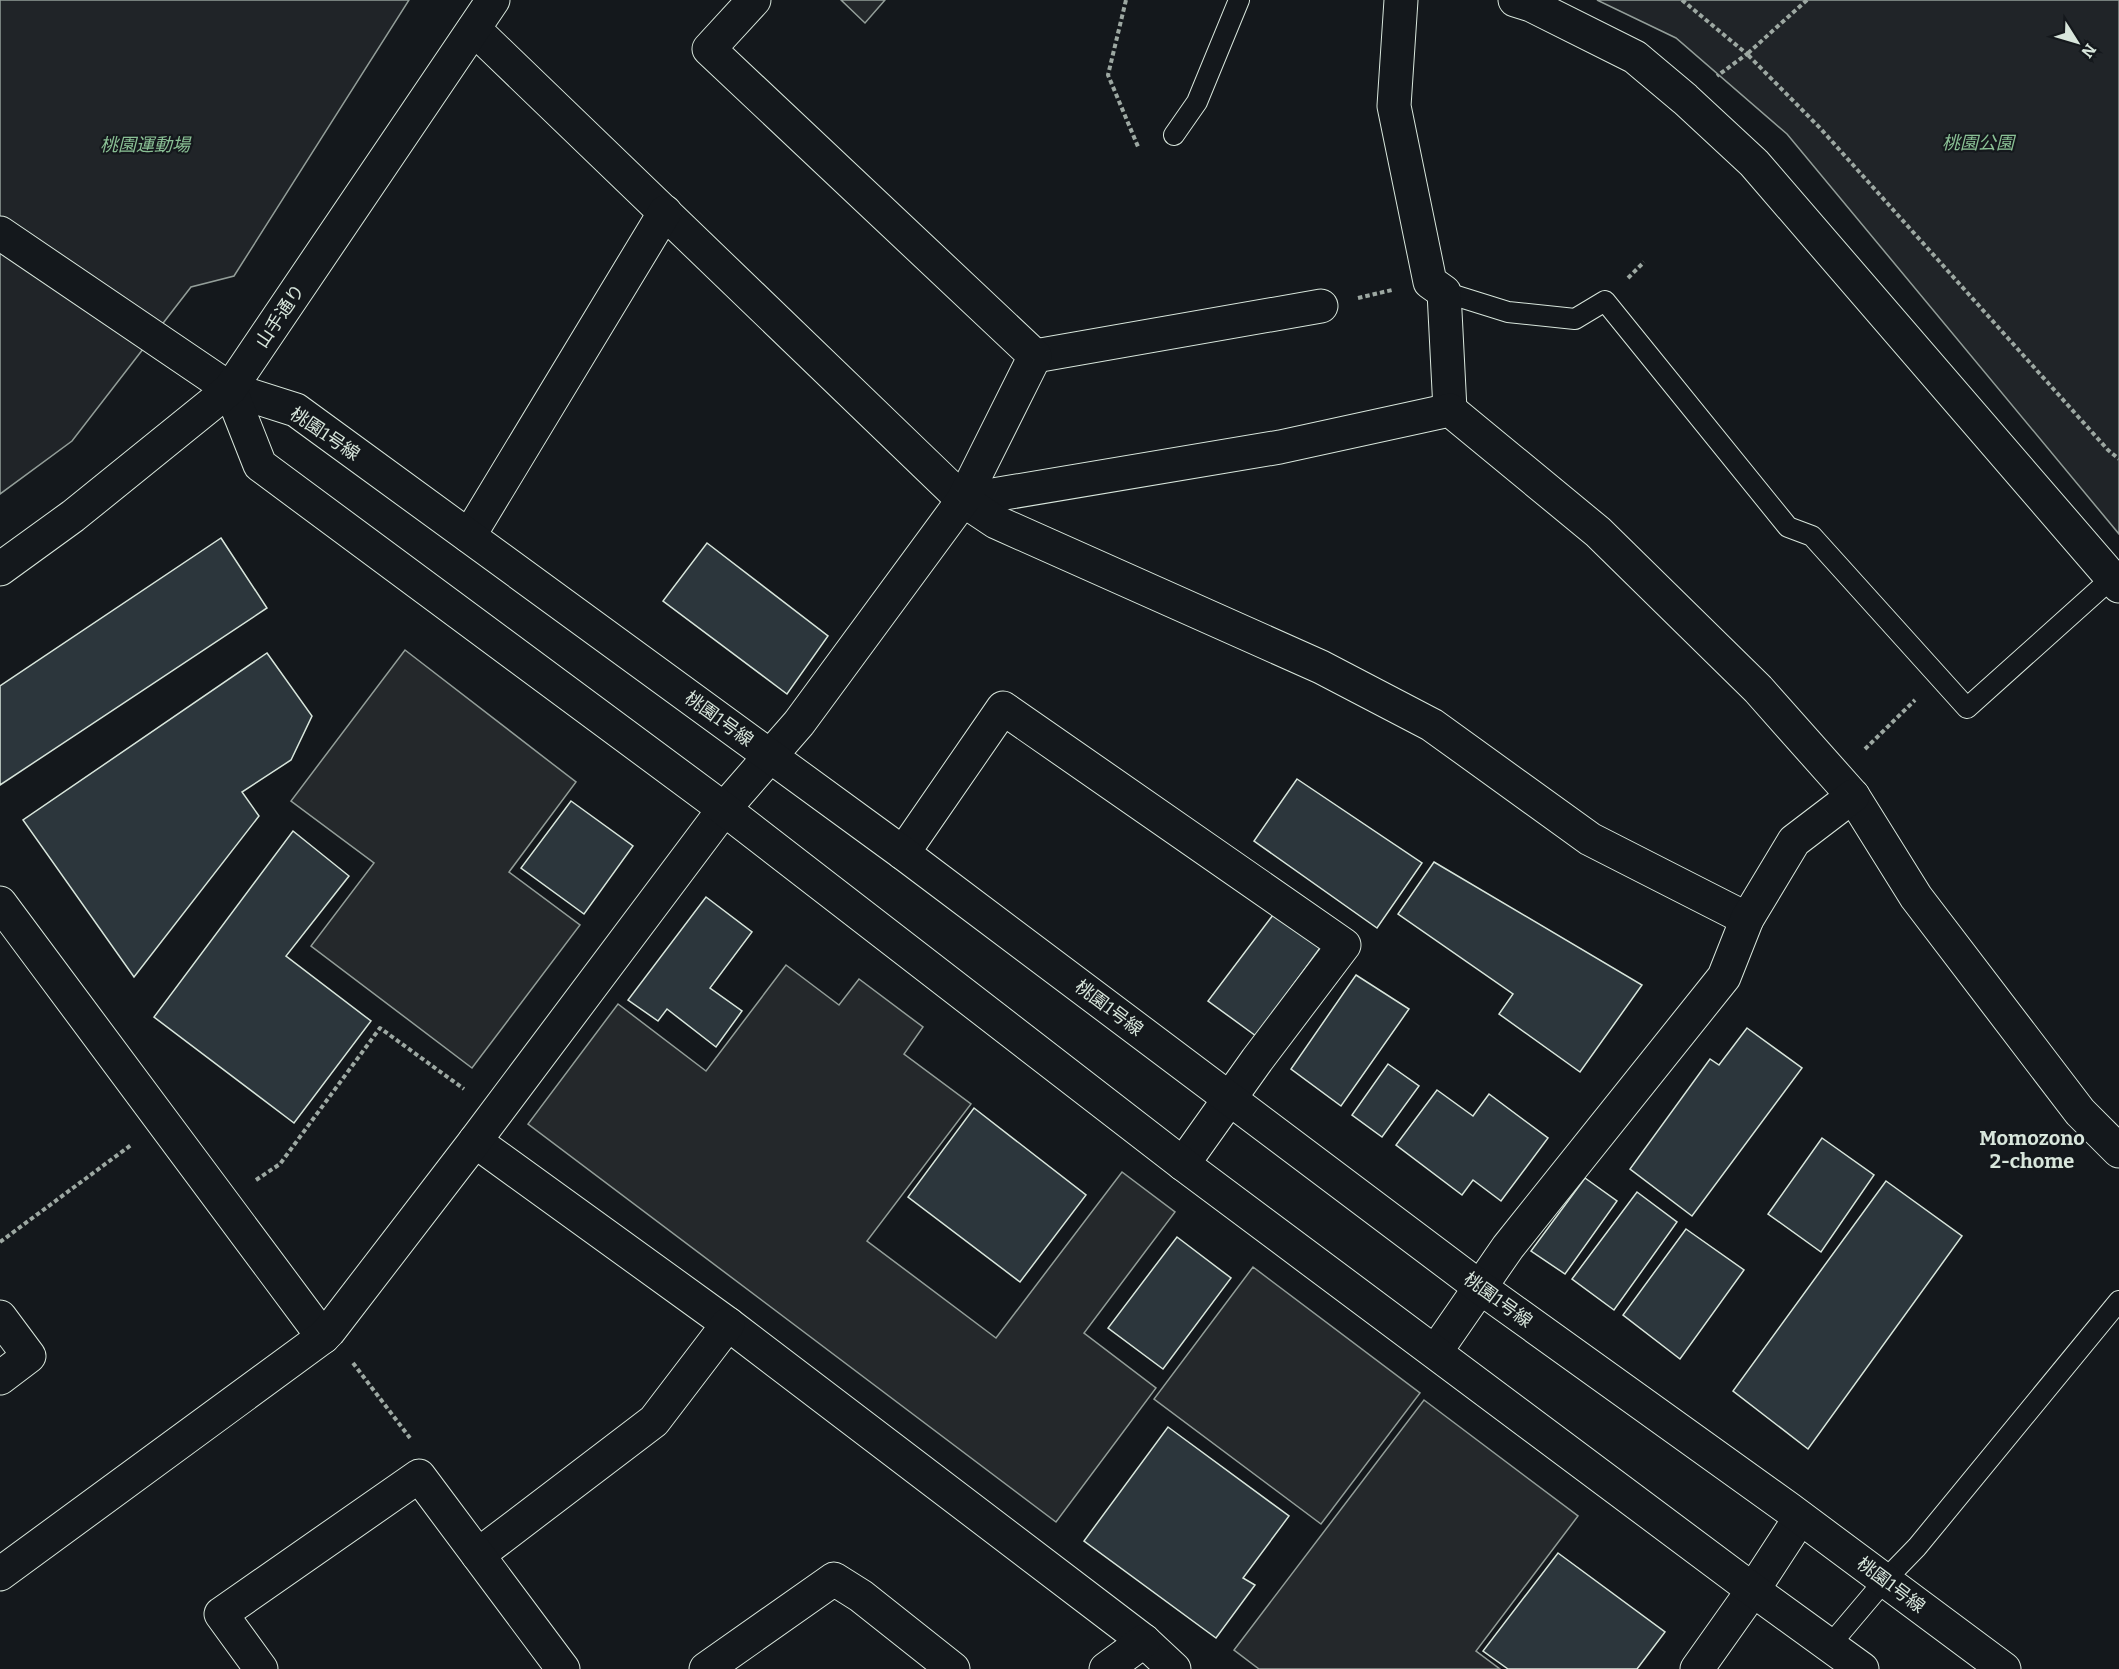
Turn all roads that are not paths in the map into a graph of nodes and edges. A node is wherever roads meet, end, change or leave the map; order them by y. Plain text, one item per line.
1 (493, 0) edge
2 (754, 0) edge
3 (1239, 0) edge
4 (1401, 0) edge
5 (1515, 0) edge
6 (474, 29) junction
7 (1174, 135) dead end
8 (665, 212) junction
9 (0, 234) edge
10 (1437, 287) junction
11 (1321, 306) road end
12 (1035, 356) junction
13 (230, 389) junction
14 (1450, 410) junction
15 (963, 500) junction
16 (469, 536) junction
17 (0, 569) edge
18 (2116, 582) edge
19 (770, 756) junction
20 (1844, 787) junction
21 (724, 809) junction
22 (903, 853) junction
23 (0, 903) edge
24 (1747, 919) junction
25 (1230, 1099) junction
26 (2115, 1138) edge
27 (475, 1141) junction
28 (1183, 1164) junction
29 (1481, 1288) junction
30 (2119, 1301) edge
31 (0, 1317) edge
32 (728, 1324) junction
33 (326, 1334) junction
34 (1436, 1352) junction
35 (0, 1378) edge
36 (1800, 1518) junction
37 (478, 1555) junction
38 (0, 1574) edge
39 (1885, 1580) junction
40 (1753, 1590) junction
41 (1144, 1641) junction
42 (1830, 1645) junction
43 (261, 1669) edge
44 (563, 1669) edge
45 (706, 1669) edge
46 (953, 1669) edge
47 (1106, 1669) edge
48 (1174, 1669) edge
49 (1697, 1669) edge
50 (1862, 1669) edge
51 (2004, 1669) edge

1 - 6 street, 山手通り
2 - 12 street
3 - 7 lane
4 - 10 street
5 - 18 street
6 - 8 street
6 - 13 street, 山手通り
8 - 15 street
8 - 16 street
9 - 13 street, 桃園1号線
10 - 14 street
10 - 18 lane
11 - 12 street
12 - 15 street
13 - 16 street, 桃園1号線
13 - 17 street, 山手通り
13 - 21 street
14 - 15 street
14 - 20 street
15 - 19 street
15 - 24 street
16 - 19 street, 桃園1号線
19 - 21 street
19 - 22 street, 桃園1号線
20 - 24 street
20 - 26 street
21 - 27 street
21 - 28 street
22 - 25 street, 桃園1号線
22 - 25 street
23 - 33 street
24 - 29 street
25 - 28 street
25 - 29 street, 桃園1号線
27 - 32 street
27 - 33 street
28 - 34 street
29 - 34 street
29 - 36 street, 桃園1号線
30 - 39 lane
31 - 35 street
32 - 37 street
32 - 41 street
33 - 38 street
34 - 40 street
36 - 39 street, 桃園1号線
36 - 40 street
37 - 43 street
37 - 44 street
39 - 42 lane
39 - 51 street, 桃園1号線
40 - 42 street
40 - 49 street
41 - 47 street
41 - 48 street
42 - 50 street
45 - 46 street

